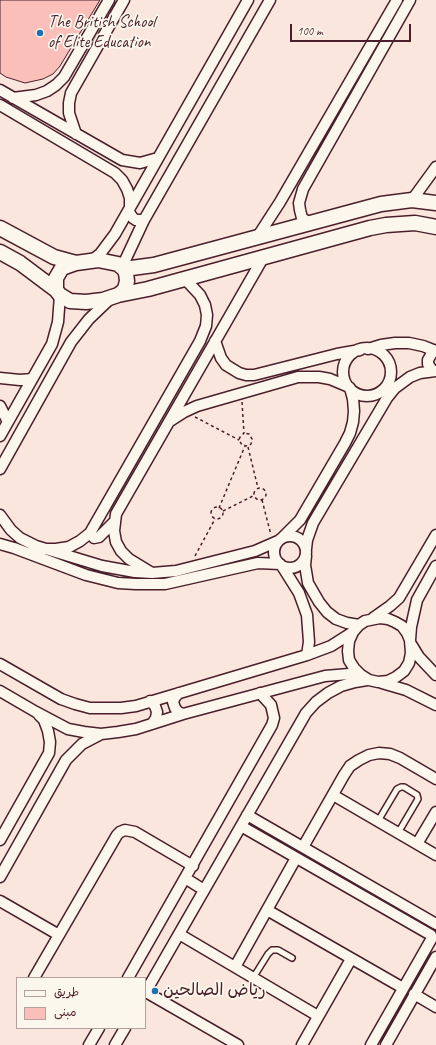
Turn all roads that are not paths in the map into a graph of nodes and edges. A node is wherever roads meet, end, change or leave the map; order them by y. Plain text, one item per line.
1 (109, 0) edge
2 (124, 0) edge
3 (248, 0) edge
4 (270, 0) edge
5 (397, 0) edge
6 (410, 0) edge
7 (64, 77) junction
8 (76, 85) junction
9 (0, 90) edge
10 (13, 98) junction
11 (0, 105) edge
12 (76, 134) junction
13 (112, 154) junction
14 (158, 158) junction
15 (106, 167) junction
16 (436, 167) edge
17 (288, 189) junction
18 (300, 195) junction
19 (412, 200) junction
20 (436, 203) edge
21 (129, 209) junction
22 (144, 220) junction
23 (308, 222) junction
24 (436, 227) edge
25 (0, 228) edge
26 (258, 236) junction
27 (30, 245) junction
28 (0, 252) edge
29 (263, 258) junction
30 (91, 260) junction
31 (164, 262) junction
32 (20, 263) junction
33 (76, 263) junction
34 (123, 268) junction
35 (185, 279) junction
36 (166, 284) junction
37 (58, 292) junction
38 (115, 296) junction
39 (206, 326) junction
40 (55, 334) junction
41 (217, 337) junction
42 (71, 342) junction
43 (364, 349) junction
44 (436, 351) edge
45 (434, 371) edge
46 (0, 378) edge
47 (32, 379) junction
48 (400, 384) junction
49 (386, 386) junction
50 (349, 388) junction
51 (386, 398) junction
52 (0, 406) edge
53 (8, 422) junction
54 (168, 422) junction
55 (0, 436) edge
56 (0, 469) edge
57 (0, 515) edge
58 (115, 521) junction
59 (90, 533) junction
60 (436, 534) edge
61 (20, 538) junction
62 (278, 541) junction
63 (0, 544) edge
64 (14, 548) junction
65 (44, 549) junction
66 (306, 552) junction
67 (281, 565) junction
68 (436, 566) edge
69 (152, 573) junction
70 (411, 578) junction
71 (424, 586) junction
72 (372, 619) junction
73 (356, 629) junction
74 (411, 642) junction
75 (307, 655) junction
76 (0, 664) edge
77 (436, 676) edge
78 (369, 679) junction
79 (0, 691) edge
80 (179, 693) junction
81 (260, 693) junction
82 (150, 701) junction
83 (436, 705) edge
84 (36, 712) junction
85 (183, 714) junction
86 (152, 724) junction
87 (101, 734) junction
88 (436, 779) edge
89 (333, 795) junction
90 (436, 812) edge
91 (247, 815) junction
92 (378, 821) junction
93 (241, 826) junction
94 (398, 833) junction
95 (0, 840) edge
96 (417, 844) junction
97 (303, 847) junction
98 (436, 855) edge
99 (296, 858) junction
100 (192, 866) junction
101 (0, 877) edge
102 (185, 878) junction
103 (204, 890) junction
104 (0, 902) edge
105 (267, 910) junction
106 (434, 933) edge
107 (179, 934) junction
108 (59, 935) junction
109 (436, 957) edge
110 (292, 958) dead end
111 (351, 958) junction
112 (235, 967) junction
113 (35, 977) edge
114 (129, 977) edge
115 (253, 978) junction
116 (403, 988) junction
117 (146, 991) edge
118 (146, 994) edge
119 (414, 994) junction
120 (436, 1007) edge
121 (318, 1016) junction
122 (98, 1029) edge
123 (124, 1029) edge
124 (89, 1045) edge
125 (115, 1045) edge
126 (238, 1045) edge
127 (302, 1045) edge
128 (371, 1045) edge
129 (386, 1045) edge

1 - 7 street
2 - 8 street
3 - 14 street
4 - 22 street
5 - 17 street
6 - 18 street
7 - 8 street
7 - 10 street
8 - 12 street
9 - 10 street
10 - 12 street
11 - 15 street
12 - 13 street
13 - 14 street
13 - 15 street
14 - 21 street
15 - 21 street
16 - 19 street
17 - 18 street
17 - 26 street
18 - 23 street
19 - 20 street
19 - 23 street
21 - 22 street
21 - 30 street
22 - 34 street
23 - 26 street
24 - 29 street
25 - 27 street
26 - 31 street
27 - 32 street
27 - 33 street
28 - 32 street
29 - 35 street
29 - 41 street
30 - 33 street
30 - 34 street
31 - 34 street
31 - 36 street
32 - 37 street
33 - 37 street
34 - 38 street
35 - 36 street
35 - 39 street
36 - 38 street
37 - 38 street
37 - 40 street
38 - 42 street
39 - 41 street
39 - 59 street
40 - 42 street
40 - 47 street
41 - 43 street
41 - 54 street
42 - 56 street
43 - 44 street
43 - 49 street
43 - 50 street
44 - 45 street
45 - 48 street
46 - 47 street
47 - 53 street
48 - 49 street
48 - 51 street
49 - 50 street
49 - 51 street
50 - 54 street
50 - 62 street
51 - 66 street
52 - 53 street
53 - 55 street
54 - 58 street
57 - 61 street
58 - 59 street
58 - 69 street
59 - 65 street
60 - 70 street
61 - 64 street
61 - 65 street
62 - 66 street
62 - 67 street
62 - 69 street
63 - 64 street
64 - 67 street
65 - 69 street
66 - 67 street
66 - 73 street
67 - 75 street
68 - 71 street
70 - 71 street
70 - 72 street
71 - 74 street
72 - 73 street
72 - 74 street
73 - 75 street
73 - 78 street
74 - 77 street
74 - 78 street
75 - 80 street
76 - 82 street
78 - 81 street
78 - 83 street
78 - 91 street
79 - 84 street
80 - 82 street
80 - 85 street
81 - 85 street
81 - 100 street
82 - 86 street
84 - 87 street
84 - 95 street
85 - 86 street
86 - 87 street
87 - 101 street
88 - 89 street
89 - 92 street
89 - 97 street
90 - 96 street
91 - 93 street
91 - 97 street
92 - 94 street
92 - 94 lane
93 - 99 street
93 - 103 street
94 - 96 street
96 - 98 street
97 - 106 street
99 - 105 street
99 - 106 street
100 - 102 street
100 - 108 street
102 - 103 street
102 - 114 street
103 - 107 street
104 - 108 street
105 - 111 street
105 - 112 street
106 - 116 street
107 - 112 street
107 - 117 street
108 - 113 street
109 - 119 street
110 - 115 lane
111 - 116 street
111 - 121 street
112 - 115 street
115 - 121 street
116 - 128 street
118 - 126 street
119 - 120 street
119 - 129 street
121 - 127 street
122 - 124 street
123 - 125 street

